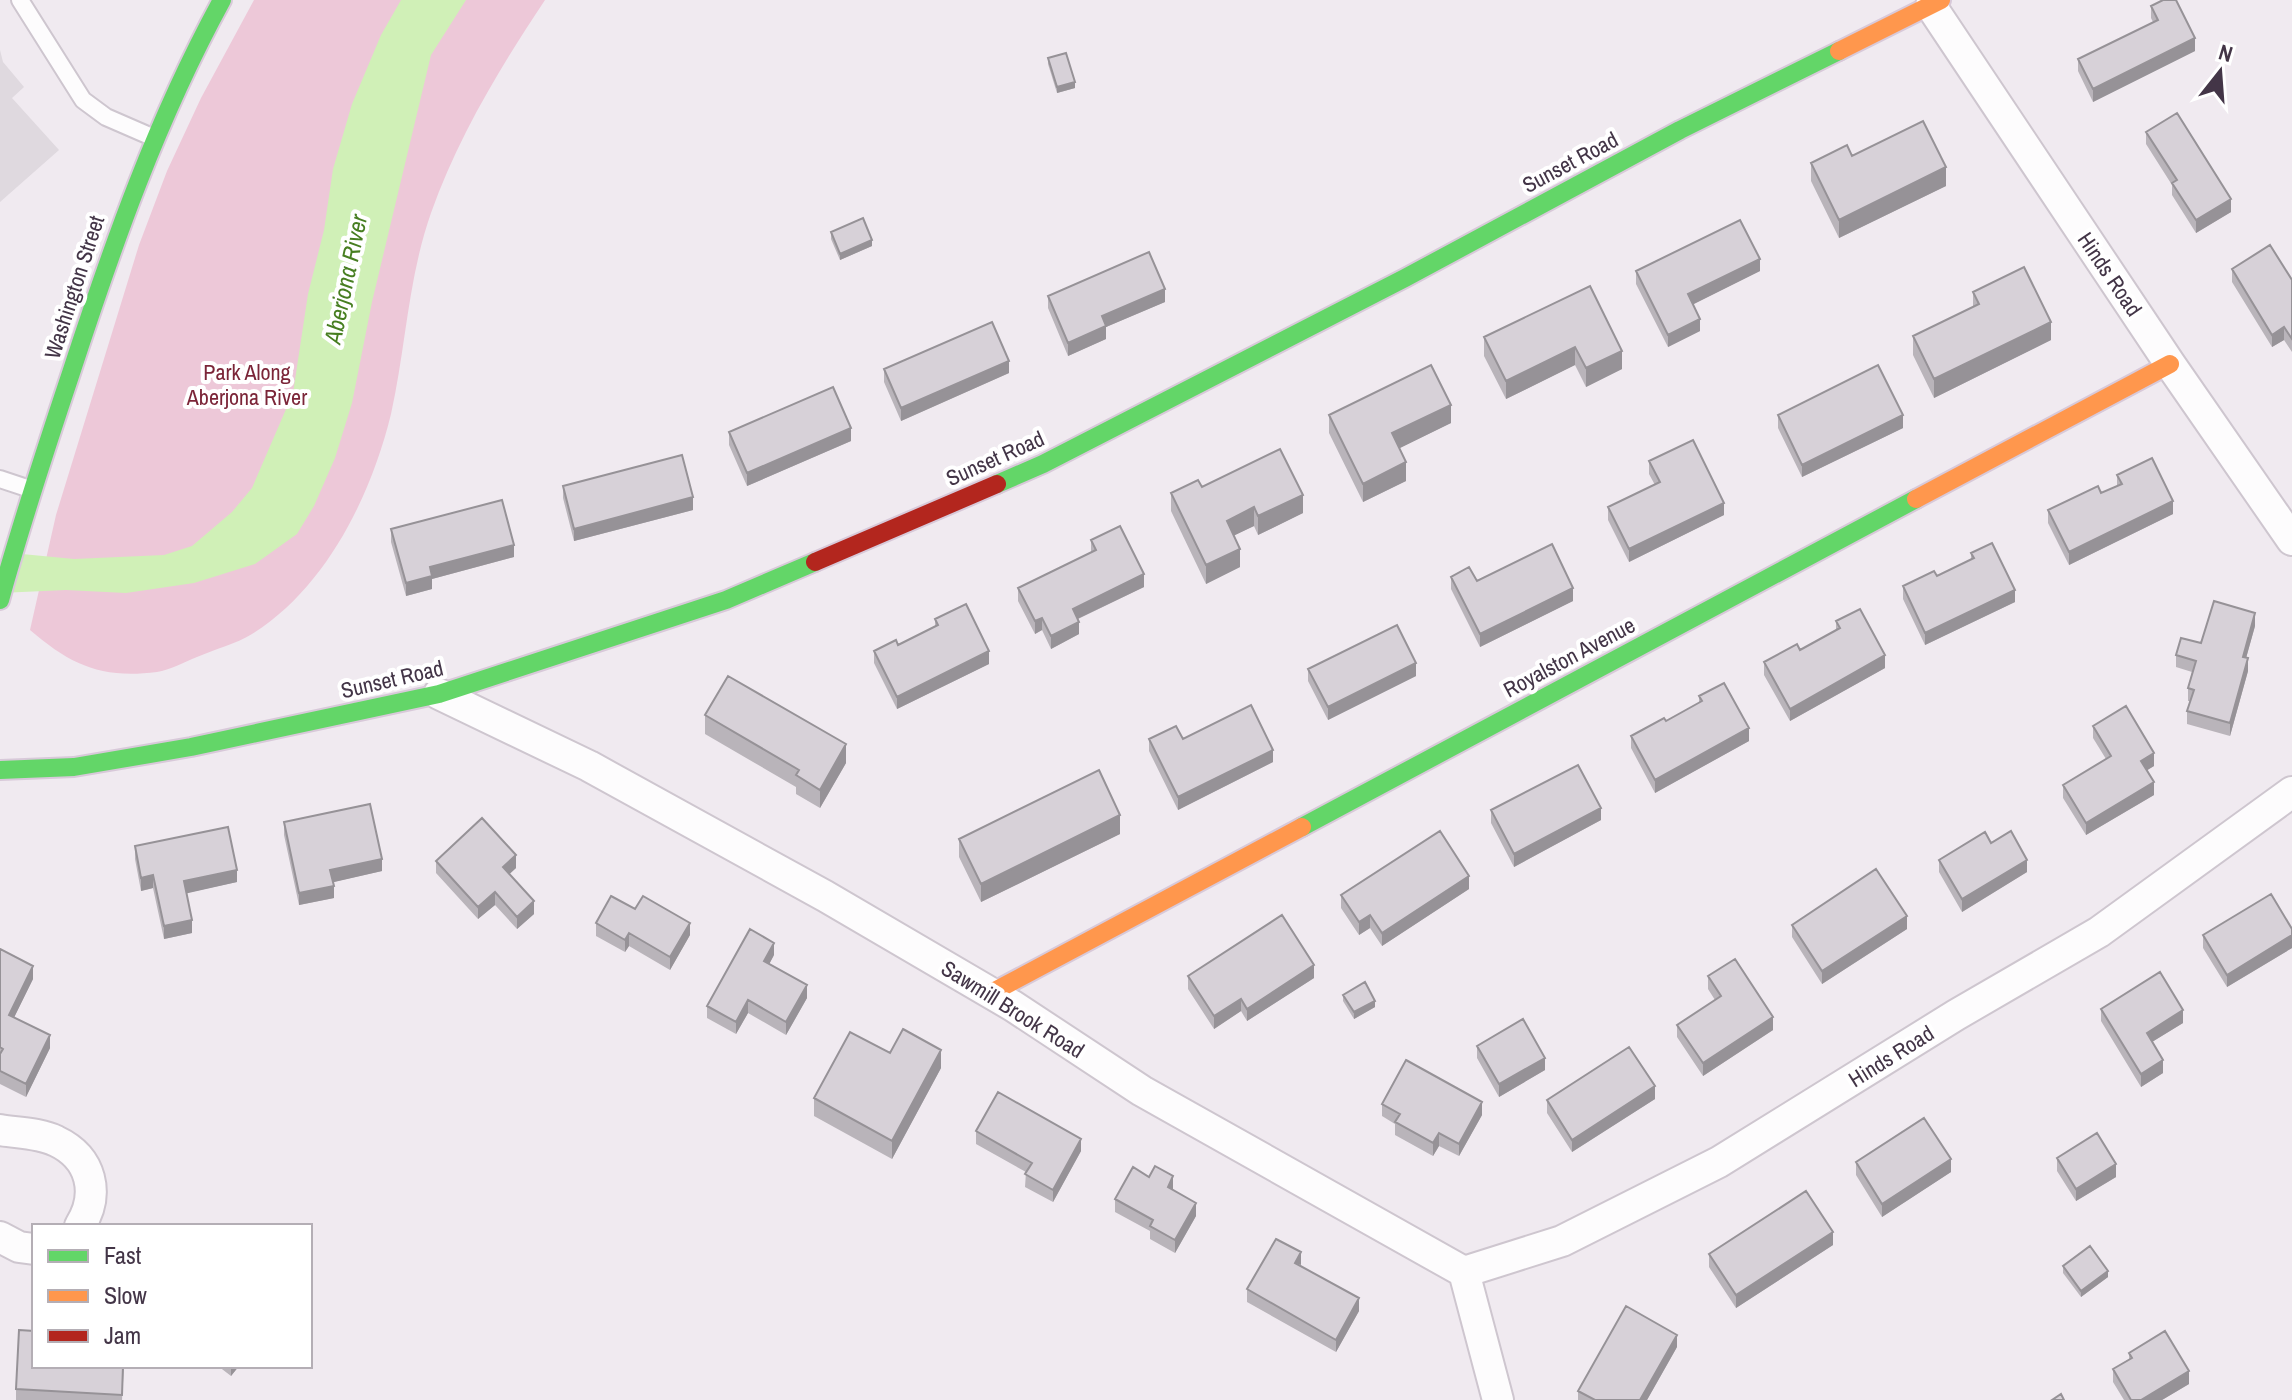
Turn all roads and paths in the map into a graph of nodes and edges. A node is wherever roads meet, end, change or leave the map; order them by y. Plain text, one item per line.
1 (20, 0) edge
2 (222, 0) edge
3 (1936, 3) edge
4 (154, 138) junction
5 (2170, 364) junction
6 (0, 479) edge
7 (33, 490) junction
8 (2292, 540) edge
9 (0, 600) edge
10 (439, 694) junction
11 (0, 770) edge
12 (2292, 792) edge
13 (991, 993) junction
14 (0, 1130) edge
15 (81, 1224) edge
16 (0, 1237) edge
17 (32, 1249) edge
18 (1464, 1272) junction
19 (1498, 1400) edge

1 - 4 lane
2 - 4 street, Washington Street
3 - 5 street, Hinds Road
3 - 10 street, Sunset Road
4 - 7 street, Washington Street
5 - 8 street, Hinds Road
5 - 13 street, Royalston Avenue
6 - 7 lane
7 - 9 street, Washington Street
10 - 11 street, Sunset Road
10 - 13 street, Sawmill Brook Road
12 - 18 street, Hinds Road
13 - 18 street, Sawmill Brook Road
14 - 15 street
16 - 17 street
18 - 19 street

